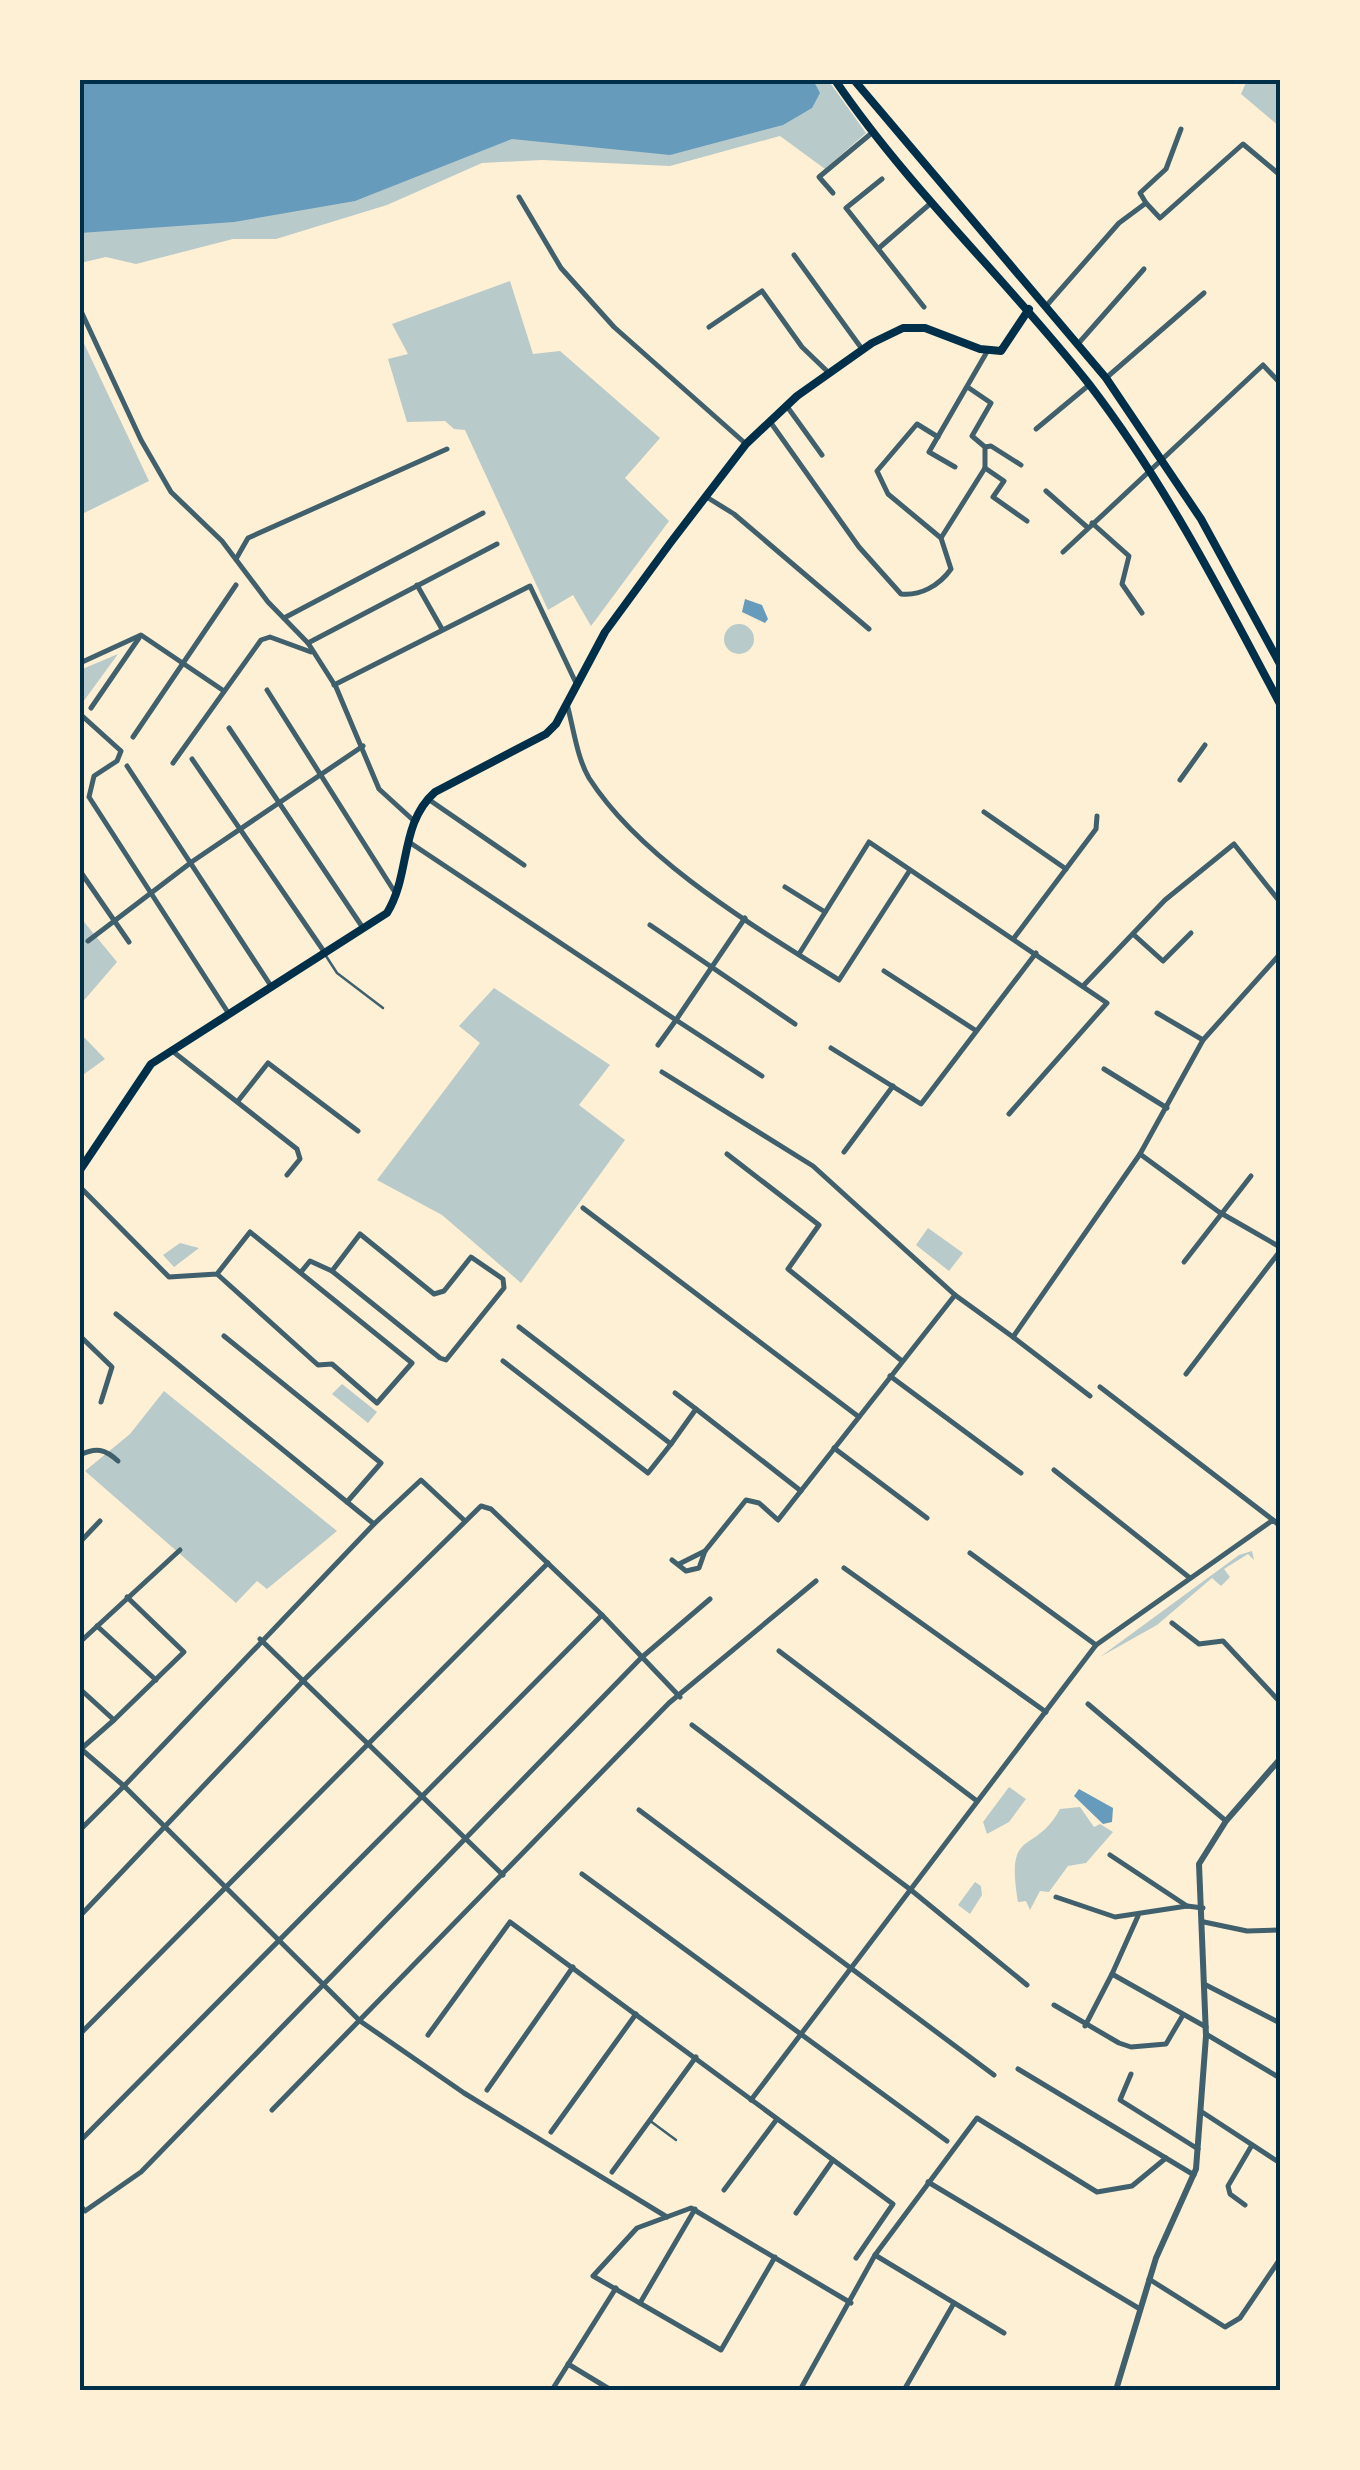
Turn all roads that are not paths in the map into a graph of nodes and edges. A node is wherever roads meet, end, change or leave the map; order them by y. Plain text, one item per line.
1 (836, 80) edge
2 (854, 80) edge
3 (1182, 129) dead end
4 (873, 132) junction
5 (1280, 176) edge
6 (882, 179) dead end
7 (834, 193) dead end
8 (519, 196) dead end
9 (934, 201) junction
10 (1146, 203) junction
11 (878, 248) junction
12 (794, 255) dead end
13 (1144, 269) dead end
14 (1204, 293) dead end
15 (1047, 304) junction
16 (924, 307) dead end
17 (80, 308) edge
18 (1029, 309) junction
19 (709, 327) dead end
20 (1077, 345) junction
21 (862, 350) junction
22 (988, 350) junction
23 (829, 373) junction
24 (1106, 378) junction
25 (1280, 382) edge
26 (1089, 385) junction
27 (968, 388) junction
28 (786, 405) junction
29 (769, 420) junction
30 (1036, 429) dead end
31 (938, 437) junction
32 (746, 444) junction
33 (984, 447) junction
34 (447, 449) dead end
35 (822, 456) dead end
36 (1164, 462) junction
37 (1021, 465) dead end
38 (954, 467) dead end
39 (986, 468) junction
40 (1151, 474) junction
41 (1046, 491) dead end
42 (705, 496) junction
43 (483, 513) dead end
44 (1027, 520) dead end
45 (1090, 525) junction
46 (942, 538) junction
47 (497, 544) dead end
48 (1063, 552) dead end
49 (236, 559) junction
50 (236, 585) dead end
51 (417, 585) junction
52 (1142, 612) dead end
53 (284, 618) junction
54 (870, 628) dead end
55 (442, 630) junction
56 (141, 635) junction
57 (308, 643) junction
58 (314, 652) junction
59 (80, 663) edge
60 (183, 664) junction
61 (1280, 664) edge
62 (334, 685) junction
63 (576, 685) junction
64 (267, 690) dead end
65 (224, 691) junction
66 (567, 704) junction
67 (1280, 704) edge
68 (90, 708) dead end
69 (80, 714) edge
70 (229, 728) dead end
71 (132, 738) dead end
72 (363, 746) junction
73 (1205, 746) dead end
74 (192, 759) dead end
75 (172, 764) dead end
76 (127, 766) dead end
77 (322, 777) junction
78 (1180, 780) dead end
79 (428, 799) junction
80 (282, 804) junction
81 (984, 812) dead end
82 (1097, 816) dead end
83 (412, 820) junction
84 (240, 830) junction
85 (408, 842) junction
86 (192, 861) junction
87 (524, 865) dead end
88 (1066, 869) junction
89 (80, 870) edge
90 (910, 870) junction
91 (785, 887) dead end
92 (152, 894) junction
93 (398, 896) junction
94 (1280, 902) edge
95 (826, 912) junction
96 (746, 918) junction
97 (115, 921) junction
98 (650, 926) dead end
99 (364, 930) junction
100 (1190, 933) dead end
101 (1133, 934) junction
102 (1014, 938) junction
103 (88, 940) dead end
104 (129, 942) dead end
105 (325, 953) junction
106 (1036, 953) junction
107 (798, 954) junction
108 (1280, 954) edge
109 (711, 966) junction
110 (884, 971) dead end
111 (271, 986) junction
112 (1083, 986) junction
113 (383, 1008) dead end
114 (227, 1011) junction
115 (1158, 1013) dead end
116 (676, 1020) junction
117 (795, 1024) dead end
118 (975, 1030) junction
119 (1203, 1040) junction
120 (658, 1045) dead end
121 (169, 1048) junction
122 (830, 1048) dead end
123 (1104, 1070) dead end
124 (662, 1072) dead end
125 (762, 1076) dead end
126 (893, 1086) junction
127 (237, 1102) junction
128 (1167, 1108) junction
129 (1008, 1114) dead end
130 (358, 1131) dead end
131 (844, 1152) dead end
132 (728, 1154) dead end
133 (1140, 1154) junction
134 (80, 1170) edge
135 (286, 1175) dead end
136 (1251, 1176) dead end
137 (80, 1187) edge
138 (583, 1208) dead end
139 (1219, 1212) junction
140 (1280, 1249) edge
141 (1184, 1262) dead end
142 (332, 1271) junction
143 (300, 1272) junction
144 (217, 1274) junction
145 (955, 1295) junction
146 (116, 1314) dead end
147 (519, 1327) dead end
148 (80, 1336) edge
149 (224, 1336) dead end
150 (1013, 1337) junction
151 (503, 1361) dead end
152 (902, 1362) junction
153 (1186, 1374) dead end
154 (890, 1376) junction
155 (1100, 1387) dead end
156 (676, 1393) dead end
157 (1090, 1396) dead end
158 (101, 1402) dead end
159 (696, 1409) junction
160 (858, 1417) junction
161 (670, 1444) junction
162 (834, 1448) junction
163 (80, 1456) edge
164 (118, 1462) dead end
165 (1054, 1470) dead end
166 (1021, 1474) dead end
167 (801, 1490) junction
168 (348, 1502) junction
169 (928, 1518) dead end
170 (1273, 1520) junction
171 (100, 1521) dead end
172 (466, 1522) junction
173 (374, 1524) junction
174 (1280, 1526) edge
175 (80, 1542) edge
176 (180, 1550) dead end
177 (705, 1551) junction
178 (970, 1553) dead end
179 (548, 1563) junction
180 (844, 1568) dead end
181 (1190, 1578) junction
182 (816, 1581) dead end
183 (127, 1597) junction
184 (710, 1599) dead end
185 (602, 1615) junction
186 (1172, 1623) dead end
187 (97, 1626) junction
188 (260, 1640) junction
189 (80, 1642) edge
190 (1096, 1645) junction
191 (780, 1651) dead end
192 (641, 1658) junction
193 (156, 1680) junction
194 (302, 1681) junction
195 (80, 1689) edge
196 (680, 1698) junction
197 (1280, 1702) edge
198 (1088, 1704) dead end
199 (1046, 1712) junction
200 (114, 1720) junction
201 (692, 1725) dead end
202 (368, 1744) junction
203 (80, 1750) edge
204 (1280, 1759) edge
205 (124, 1786) junction
206 (423, 1798) junction
207 (977, 1802) junction
208 (639, 1810) dead end
209 (1226, 1821) junction
210 (166, 1828) junction
211 (80, 1830) edge
212 (465, 1838) junction
213 (1110, 1855) dead end
214 (582, 1874) dead end
215 (504, 1875) junction
216 (225, 1887) junction
217 (911, 1890) junction
218 (1056, 1896) dead end
219 (1187, 1906) junction
220 (1202, 1908) junction
221 (80, 1916) edge
222 (1138, 1916) junction
223 (1204, 1922) junction
224 (1280, 1930) edge
225 (278, 1941) junction
226 (573, 1968) junction
227 (850, 1969) junction
228 (1112, 1974) junction
229 (1027, 1985) dead end
230 (1206, 1985) junction
231 (323, 1986) junction
232 (1054, 2006) dead end
233 (636, 2014) junction
234 (1183, 2015) junction
235 (360, 2021) junction
236 (1280, 2023) edge
237 (1085, 2026) junction
238 (1206, 2030) junction
239 (802, 2032) junction
240 (80, 2034) edge
241 (428, 2035) dead end
242 (696, 2057) junction
243 (1018, 2069) dead end
244 (1131, 2074) dead end
245 (994, 2075) dead end
246 (1280, 2078) edge
247 (487, 2090) dead end
248 (751, 2100) junction
249 (272, 2110) dead end
250 (1202, 2112) junction
251 (777, 2119) junction
252 (648, 2120) junction
253 (551, 2132) dead end
254 (676, 2140) dead end
255 (948, 2141) dead end
256 (80, 2142) edge
257 (1252, 2144) junction
258 (1198, 2149) junction
259 (1166, 2158) junction
260 (833, 2160) junction
261 (1280, 2163) edge
262 (612, 2172) dead end
263 (1194, 2175) junction
264 (928, 2182) junction
265 (724, 2190) dead end
266 (1245, 2205) dead end
267 (83, 2208) edge
268 (695, 2209) junction
269 (796, 2214) dead end
270 (667, 2217) junction
271 (875, 2256) junction
272 (775, 2257) junction
273 (856, 2258) dead end
274 (1280, 2259) edge
275 (1150, 2279) junction
276 (616, 2288) junction
277 (640, 2303) junction
278 (851, 2303) junction
279 (954, 2303) junction
280 (1140, 2309) junction
281 (1004, 2333) dead end
282 (568, 2364) junction
283 (552, 2390) edge
284 (611, 2390) edge
285 (800, 2390) edge
286 (904, 2390) edge
287 (1116, 2390) edge

1 - 4 main road
2 - 15 main road
3 - 10 street
4 - 7 street
4 - 9 main road
5 - 10 street
6 - 11 street
8 - 32 street
9 - 11 street
9 - 18 main road
10 - 15 street
11 - 16 street
12 - 21 street
13 - 20 street
14 - 24 street
15 - 20 main road
17 - 49 street
18 - 22 main road
18 - 26 main road
19 - 23 street
20 - 24 main road
21 - 22 main road
21 - 23 main road
22 - 27 street
23 - 28 main road
24 - 36 main road
25 - 36 street
26 - 30 street
26 - 40 main road
27 - 31 street
27 - 33 street
28 - 29 main road
28 - 35 street
29 - 32 main road
29 - 46 street
31 - 38 street
31 - 46 street
32 - 42 main road
33 - 37 street
33 - 39 street
34 - 49 street
36 - 40 street
36 - 61 main road
39 - 44 street
39 - 46 street
40 - 45 street
40 - 67 main road
41 - 45 street
42 - 54 street
42 - 63 main road
43 - 53 street
45 - 48 street
45 - 52 street
47 - 51 street
49 - 53 street
50 - 60 street
51 - 55 street
51 - 57 street
53 - 57 street
55 - 62 street
55 - 63 street
56 - 59 street
56 - 60 street
56 - 68 street
57 - 58 street
58 - 62 street
58 - 65 street
60 - 65 street
60 - 71 street
62 - 72 street
63 - 66 main road
64 - 77 street
65 - 75 street
66 - 79 main road
66 - 96 street
69 - 92 street
70 - 80 street
72 - 77 street
72 - 83 street
73 - 78 street
74 - 84 street
76 - 86 street
77 - 80 street
77 - 93 street
79 - 83 main road
79 - 87 street
80 - 84 street
80 - 99 street
81 - 88 street
82 - 88 street
83 - 85 main road
84 - 86 street
84 - 105 street
85 - 93 main road
85 - 116 street
86 - 92 street
86 - 111 street
88 - 102 street
89 - 97 street
90 - 95 street
90 - 102 street
90 - 107 street
91 - 95 street
92 - 97 street
92 - 114 street
93 - 99 main road
94 - 101 street
95 - 107 street
96 - 107 street
96 - 109 street
97 - 103 street
97 - 104 street
98 - 109 street
99 - 105 main road
100 - 101 street
101 - 112 street
102 - 106 street
105 - 111 main road
105 - 113 lane
106 - 112 street
106 - 118 street
108 - 119 street
109 - 116 street
109 - 117 street
110 - 118 street
111 - 114 main road
112 - 129 street
114 - 121 main road
115 - 119 street
116 - 120 street
116 - 125 street
118 - 126 street
119 - 128 street
121 - 127 street
121 - 134 main road
122 - 126 street
123 - 128 street
124 - 145 street
126 - 131 street
127 - 130 street
127 - 135 street
128 - 133 street
132 - 152 street
133 - 139 street
133 - 150 street
136 - 139 street
137 - 144 street
138 - 160 street
139 - 140 street
139 - 141 street
140 - 153 street
142 - 142 street
142 - 143 street
143 - 144 street
143 - 144 street
145 - 150 street
145 - 152 street
146 - 168 street
147 - 161 street
148 - 158 street
149 - 168 street
150 - 157 street
151 - 161 street
152 - 154 street
154 - 160 street
154 - 166 street
155 - 170 street
156 - 159 street
159 - 161 street
159 - 167 street
160 - 162 street
162 - 167 street
162 - 169 street
163 - 164 street
165 - 181 street
167 - 177 street
168 - 173 street
170 - 174 street
170 - 181 street
171 - 175 street
172 - 173 street
172 - 179 street
172 - 194 street
173 - 188 street
176 - 183 street
177 - 177 street
178 - 190 street
179 - 185 street
179 - 202 street
180 - 199 street
181 - 190 street
182 - 196 street
183 - 187 street
183 - 193 street
184 - 192 street
185 - 192 street
185 - 206 street
186 - 197 street
187 - 189 street
187 - 193 street
188 - 194 street
188 - 205 street
190 - 199 street
191 - 207 street
192 - 196 street
192 - 212 street
193 - 200 street
194 - 202 street
194 - 210 street
195 - 200 street
196 - 215 street
198 - 209 street
199 - 207 street
200 - 203 street
201 - 217 street
202 - 206 street
202 - 216 street
203 - 205 street
204 - 209 street
205 - 210 street
205 - 211 street
206 - 212 street
206 - 225 street
207 - 217 street
208 - 227 street
209 - 220 street
210 - 216 street
210 - 221 street
212 - 215 street
212 - 231 street
213 - 219 street
214 - 239 street
215 - 235 street
216 - 225 street
216 - 240 street
217 - 227 street
217 - 229 street
218 - 222 street
219 - 220 street
219 - 222 street
220 - 223 street
222 - 228 street
223 - 224 street
223 - 230 street
225 - 231 street
225 - 256 street
226 - 233 street
226 - 241 street
226 - 247 street
227 - 239 street
227 - 245 street
228 - 234 street
228 - 237 street
230 - 236 street
230 - 238 street
231 - 235 street
231 - 267 street
232 - 237 street
233 - 242 street
233 - 253 street
234 - 237 street
234 - 238 street
235 - 249 street
235 - 270 street
238 - 246 street
238 - 250 street
239 - 248 street
239 - 255 street
242 - 248 street
242 - 252 street
243 - 259 street
244 - 258 street
248 - 251 street
250 - 257 street
250 - 258 street
251 - 260 street
251 - 265 street
252 - 254 lane
252 - 262 street
257 - 261 street
257 - 266 street
258 - 263 street
259 - 263 street
259 - 264 street
260 - 269 street
260 - 273 street
263 - 275 street
264 - 271 street
264 - 280 street
268 - 270 street
268 - 272 street
268 - 277 street
270 - 276 street
271 - 278 street
271 - 279 street
272 - 277 street
272 - 278 street
274 - 275 street
275 - 280 street
276 - 277 street
276 - 282 street
278 - 285 street
279 - 281 street
279 - 286 street
280 - 287 street
282 - 283 street
282 - 284 street

